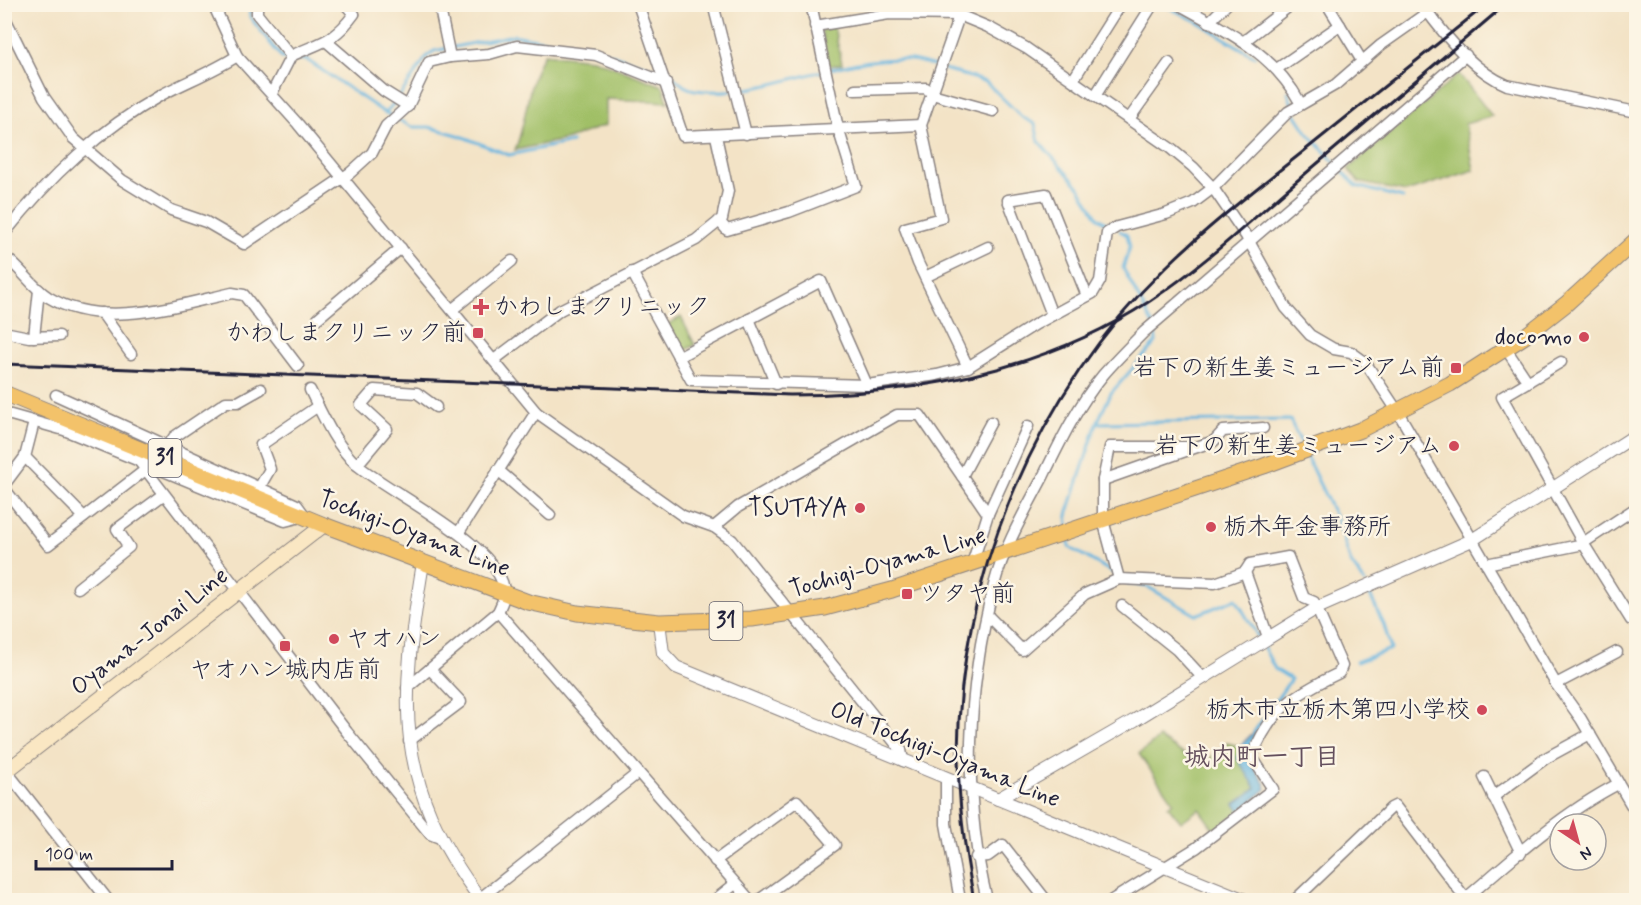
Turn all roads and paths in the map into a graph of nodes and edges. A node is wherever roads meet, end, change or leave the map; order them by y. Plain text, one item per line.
1 (213, 4) edge
2 (257, 4) edge
3 (345, 4) edge
4 (439, 4) edge
5 (638, 4) edge
6 (713, 4) edge
7 (811, 4) edge
8 (1121, 4) edge
9 (1153, 4) edge
10 (1178, 4) edge
11 (1227, 4) edge
12 (1292, 4) edge
13 (1327, 4) edge
14 (1425, 8) edge
15 (903, 9) edge
16 (959, 10) edge
17 (4, 16) edge
18 (1209, 21) junction
19 (1340, 25) junction
20 (815, 26) junction
21 (327, 42) junction
22 (1244, 42) junction
23 (237, 56) junction
24 (291, 56) junction
25 (1466, 56) junction
26 (450, 57) junction
27 (1362, 61) junction
28 (1169, 63) dead end
29 (1278, 68) junction
30 (1073, 80) junction
31 (666, 83) junction
32 (855, 90) dead end
33 (272, 93) junction
34 (932, 94) junction
35 (1095, 96) junction
36 (1301, 104) junction
37 (408, 106) junction
38 (993, 111) dead end
39 (1636, 112) edge
40 (1129, 119) junction
41 (921, 125) junction
42 (838, 128) junction
43 (746, 134) junction
44 (716, 136) junction
45 (84, 148) junction
46 (342, 177) junction
47 (1213, 188) junction
48 (719, 221) junction
49 (4, 234) edge
50 (1636, 240) edge
51 (1249, 242) junction
52 (988, 247) dead end
53 (401, 248) junction
54 (4, 256) edge
55 (512, 261) dead end
56 (632, 272) junction
57 (926, 277) junction
58 (39, 290) junction
59 (1087, 296) junction
60 (453, 309) junction
61 (102, 313) junction
62 (1052, 315) junction
63 (318, 318) dead end
64 (749, 319) junction
65 (4, 332) edge
66 (59, 336) dead end
67 (33, 337) junction
68 (1506, 349) junction
69 (130, 354) dead end
70 (678, 357) junction
71 (494, 360) junction
72 (1561, 362) dead end
73 (298, 366) dead end
74 (968, 367) junction
75 (1528, 382) junction
76 (776, 384) junction
77 (867, 384) junction
78 (261, 389) dead end
79 (310, 390) dead end
80 (4, 393) edge
81 (56, 395) dead end
82 (318, 406) junction
83 (436, 407) dead end
84 (536, 412) junction
85 (1398, 412) junction
86 (4, 413) edge
87 (34, 422) junction
88 (991, 422) dead end
89 (1028, 426) dead end
90 (1263, 428) dead end
91 (1636, 435) edge
92 (168, 446) junction
93 (1195, 447) junction
94 (25, 457) junction
95 (357, 465) junction
96 (141, 466) junction
97 (498, 470) junction
98 (962, 476) junction
99 (1103, 480) junction
100 (4, 487) edge
101 (259, 488) junction
102 (1553, 490) junction
103 (163, 495) junction
104 (1636, 508) edge
105 (988, 514) junction
106 (550, 515) dead end
107 (305, 516) junction
108 (84, 518) junction
109 (1103, 520) junction
110 (324, 525) junction
111 (714, 527) junction
112 (459, 532) junction
113 (1472, 540) junction
114 (1583, 543) junction
115 (1006, 553) junction
116 (423, 563) junction
117 (972, 564) junction
118 (1486, 564) junction
119 (1245, 572) junction
120 (1119, 579) junction
121 (78, 588) dead end
122 (238, 592) junction
123 (504, 594) junction
124 (1122, 606) dead end
125 (1317, 608) junction
126 (498, 612) junction
127 (793, 615) junction
128 (988, 616) junction
129 (1636, 620) edge
130 (659, 622) junction
131 (1268, 637) junction
132 (1617, 652) dead end
133 (430, 669) junction
134 (1203, 678) junction
135 (1556, 684) junction
136 (406, 688) junction
137 (1590, 734) junction
138 (409, 741) junction
139 (903, 761) junction
140 (5, 771) edge
141 (638, 773) junction
142 (1484, 777) dead end
143 (946, 779) junction
144 (1618, 784) junction
145 (971, 788) junction
146 (1493, 796) junction
147 (998, 799) junction
148 (1633, 800) edge
149 (1636, 813) edge
150 (440, 838) junction
151 (1521, 853) junction
152 (976, 857) junction
153 (715, 861) junction
154 (1164, 868) junction
155 (735, 884) junction
156 (108, 900) edge
157 (480, 900) edge
158 (716, 900) edge
159 (750, 900) edge
160 (759, 900) edge
161 (960, 900) edge
162 (987, 900) edge
163 (1046, 900) edge
164 (1112, 900) edge
165 (1245, 900) edge
166 (1295, 900) edge
167 (1465, 900) edge

1 - 23 street
2 - 24 street
3 - 21 street
4 - 26 street
5 - 31 street
6 - 43 street
7 - 20 street
8 - 30 street
9 - 35 street
10 - 18 street
11 - 18 street
12 - 22 street
13 - 19 street
14 - 25 street
14 - 27 street
15 - 16 street
15 - 20 street
16 - 30 street
16 - 34 street
17 - 45 street
18 - 22 street
19 - 27 street
19 - 29 street
20 - 42 street
21 - 24 street
21 - 37 street
22 - 29 street
23 - 33 street
23 - 45 street
24 - 33 street
25 - 39 street
25 - 51 street
26 - 31 street
26 - 37 street
27 - 36 street
28 - 40 street
29 - 36 street
30 - 35 street
31 - 44 street
32 - 34 street
33 - 46 street
34 - 38 street
34 - 41 street
35 - 40 street
36 - 47 street
37 - 46 street
40 - 47 street
41 - 42 street
41 - 57 street
42 - 43 street
42 - 48 street
43 - 44 street
44 - 48 street
45 - 46 street
45 - 49 street
46 - 53 street
47 - 51 street
47 - 59 street
48 - 56 street
50 - 68 main road, Tochigi-Oyama Line / 31
51 - 85 street
51 - 115 street
52 - 57 street
53 - 60 street
53 - 63 street
54 - 58 street
55 - 60 street
56 - 70 street
56 - 71 street
57 - 74 street
58 - 61 street
58 - 67 street
59 - 62 street
59 - 62 street
60 - 71 street
61 - 69 street
61 - 73 street
62 - 74 street
64 - 70 street
64 - 76 street
64 - 77 street
65 - 67 street
66 - 67 street
68 - 75 street
68 - 85 main road, Tochigi-Oyama Line / 31
70 - 76 street
71 - 84 street
72 - 75 street
74 - 77 street
75 - 102 street
76 - 77 street
78 - 92 street
79 - 82 street
80 - 107 main road, Tochigi-Oyama Line / 31
81 - 92 street
82 - 95 street
82 - 101 street
83 - 95 street
84 - 97 street
84 - 111 street
85 - 109 main road, Tochigi-Oyama Line / 31
85 - 113 street
86 - 87 street
87 - 94 street
87 - 96 street
88 - 98 street
89 - 105 street
90 - 93 street
91 - 102 street
92 - 101 street
93 - 99 street
93 - 99 street
94 - 100 street
94 - 108 street
95 - 112 street
96 - 103 street
96 - 107 street
96 - 108 street
97 - 106 street
97 - 112 street
98 - 105 street
98 - 111 street
99 - 109 street
100 - 108 street
101 - 107 street
102 - 113 street
102 - 114 street
103 - 121 street
103 - 122 street
104 - 114 street
105 - 117 street
107 - 110 main road, Tochigi-Oyama Line / 31
109 - 115 main road, Tochigi-Oyama Line / 31
109 - 120 street
110 - 116 main road, Tochigi-Oyama Line / 31
110 - 122 main road, Oyama-Jonai Line
111 - 127 street
112 - 123 street
113 - 118 street
113 - 125 street
114 - 118 street
114 - 129 street
115 - 117 main road, Tochigi-Oyama Line / 31
115 - 128 street
116 - 123 main road, Tochigi-Oyama Line / 31
116 - 136 street
117 - 127 main road, Tochigi-Oyama Line / 31
118 - 135 street
119 - 120 street
119 - 125 street
119 - 131 street
120 - 128 street
122 - 140 main road, Oyama-Jonai Line
122 - 150 street
123 - 126 street
123 - 130 main road, Tochigi-Oyama Line / 31
124 - 134 street
125 - 131 street
125 - 154 street
126 - 133 street
126 - 141 street
127 - 130 main road, Tochigi-Oyama Line / 31
127 - 139 street
128 - 145 street
130 - 139 street, Old Tochigi-Oyama Line
131 - 134 street
132 - 135 street
133 - 136 street
133 - 138 street
134 - 147 street
135 - 137 street
136 - 138 street
137 - 144 street
137 - 146 street
138 - 150 street
139 - 143 street, Old Tochigi-Oyama Line
140 - 156 street
141 - 153 street
141 - 157 street
142 - 146 street
143 - 145 street, Old Tochigi-Oyama Line
143 - 161 street
144 - 148 street
144 - 151 street
145 - 147 street, Old Tochigi-Oyama Line
145 - 152 street
146 - 151 street
147 - 154 street, Old Tochigi-Oyama Line
148 - 149 street
150 - 157 street
151 - 167 street
152 - 162 street
152 - 163 street
153 - 155 street
153 - 160 street
154 - 164 street
154 - 165 street, Old Tochigi-Oyama Line
155 - 158 street
155 - 159 street
166 - 167 street

